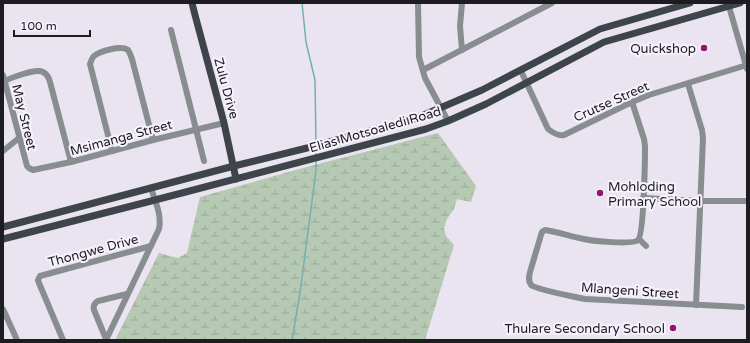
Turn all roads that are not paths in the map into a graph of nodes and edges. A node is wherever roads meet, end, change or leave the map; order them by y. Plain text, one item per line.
1 (192, 3) edge
2 (418, 3) edge
3 (462, 3) edge
4 (552, 3) edge
5 (690, 3) edge
6 (740, 3) edge
7 (728, 5) edge
8 (170, 30) dead end
9 (462, 50) junction
10 (747, 67) edge
11 (422, 70) junction
12 (521, 71) junction
13 (4, 79) edge
14 (527, 83) junction
15 (688, 84) junction
16 (632, 102) junction
17 (441, 108) junction
18 (448, 121) junction
19 (224, 123) junction
20 (196, 129) junction
21 (19, 138) junction
22 (153, 140) junction
23 (3, 151) edge
24 (112, 151) junction
25 (204, 161) dead end
26 (71, 162) junction
27 (26, 164) joint
28 (234, 166) junction
29 (236, 179) junction
30 (151, 188) junction
31 (643, 198) junction
32 (155, 200) junction
33 (701, 200) junction
34 (747, 201) edge
35 (3, 227) edge
36 (3, 239) edge
37 (639, 239) junction
38 (151, 246) junction
39 (646, 246) dead end
40 (127, 294) junction
41 (696, 305) junction
42 (742, 307) dead end
43 (3, 309) edge
44 (106, 339) edge
45 (17, 340) edge
46 (63, 340) edge

1 - 19 main road, Zulu Drive
2 - 11 street
3 - 9 street
4 - 9 street
5 - 12 main road, Elias Motsoaledi Road
6 - 7 main road, Elias Motsoaledi Road
7 - 10 street
7 - 14 main road, Elias Motsoaledi Road
8 - 20 street
9 - 11 street
10 - 15 street, Crutse Street
11 - 17 street
12 - 14 street, Crutse Street
12 - 17 main road, Elias Motsoaledi Road
13 - 21 street, May Street
13 - 26 street
14 - 16 street, Crutse Street
14 - 18 main road, Elias Motsoaledi Road
15 - 16 street, Crutse Street
15 - 33 street
16 - 31 street
17 - 18 street
17 - 28 main road, Elias Motsoaledi Road
18 - 29 main road, Elias Motsoaledi Road
19 - 20 street, Msimanga Street
19 - 28 main road, Zulu Drive
20 - 22 street, Msimanga Street
20 - 25 street
21 - 23 street
21 - 27 street, May Street
22 - 24 street, Msimanga Street
22 - 24 street
24 - 26 street, Msimanga Street
26 - 27 street, Msimanga Street
28 - 29 main road, Zulu Drive
28 - 30 main road, Elias Motsoaledi Road
29 - 32 main road, Elias Motsoaledi Road
30 - 32 street
30 - 35 main road, Elias Motsoaledi Road
31 - 33 street
31 - 37 street
32 - 36 main road, Elias Motsoaledi Road
32 - 38 street
33 - 34 street
33 - 41 street
37 - 39 street
37 - 41 street, Mlangeni Street
38 - 40 street
38 - 46 street, Thongwe Drive
40 - 44 street
40 - 44 street
41 - 42 street, Mlangeni Street
43 - 45 street

